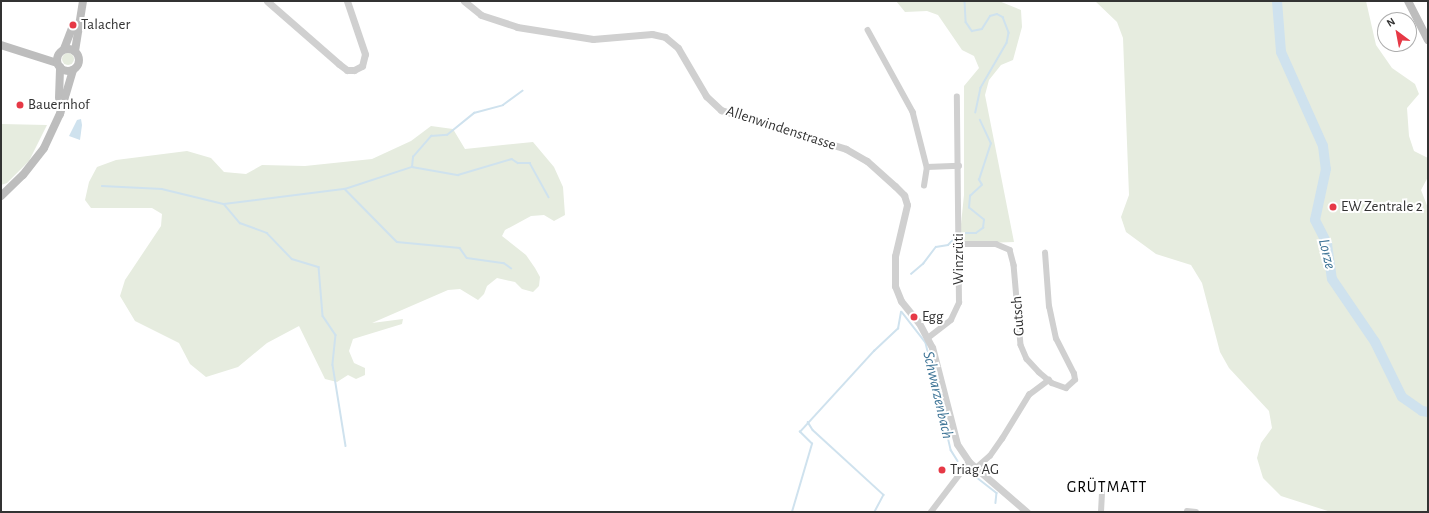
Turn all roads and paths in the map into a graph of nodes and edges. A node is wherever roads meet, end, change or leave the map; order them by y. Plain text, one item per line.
1 (78, 1) edge
2 (83, 1) edge
3 (267, 1) edge
4 (347, 1) edge
5 (464, 1) edge
6 (1408, 1) edge
7 (868, 30) dead end
8 (1428, 40) edge
9 (1, 45) edge
10 (62, 51) junction
11 (75, 51) junction
12 (27, 52) junction
13 (58, 65) junction
14 (73, 70) junction
15 (957, 97) dead end
16 (32, 165) junction
17 (959, 166) junction
18 (927, 167) junction
19 (924, 186) dead end
20 (1, 196) edge
21 (959, 244) junction
22 (1045, 253) dead end
23 (928, 338) junction
24 (1049, 380) junction
25 (969, 462) junction
26 (976, 468) junction
27 (1102, 493) dead end
28 (1186, 511) dead end
29 (931, 512) edge
30 (1027, 512) edge
31 (1101, 512) edge
32 (1196, 512) edge

1 - 10 main road
2 - 11 main road
3 - 4 street
5 - 23 street, Allenwindenstrasse
6 - 8 main road
7 - 18 street
9 - 12 main road
10 - 11 main road
10 - 12 main road
10 - 13 main road
11 - 14 main road
12 - 13 main road
13 - 14 main road
13 - 16 main road
14 - 16 main road
15 - 17 street, Winzrüti
16 - 20 main road
17 - 18 street
17 - 21 street, Winzrüti
18 - 19 street
21 - 23 street, Winzrüti
21 - 24 street, Gutsch
22 - 24 street, Gutsch
23 - 25 street, Allenwindenstrasse
24 - 26 street
25 - 26 street, Allenwindenstrasse
25 - 29 street
26 - 30 street, Allenwindenstrasse
27 - 31 street
28 - 32 street

